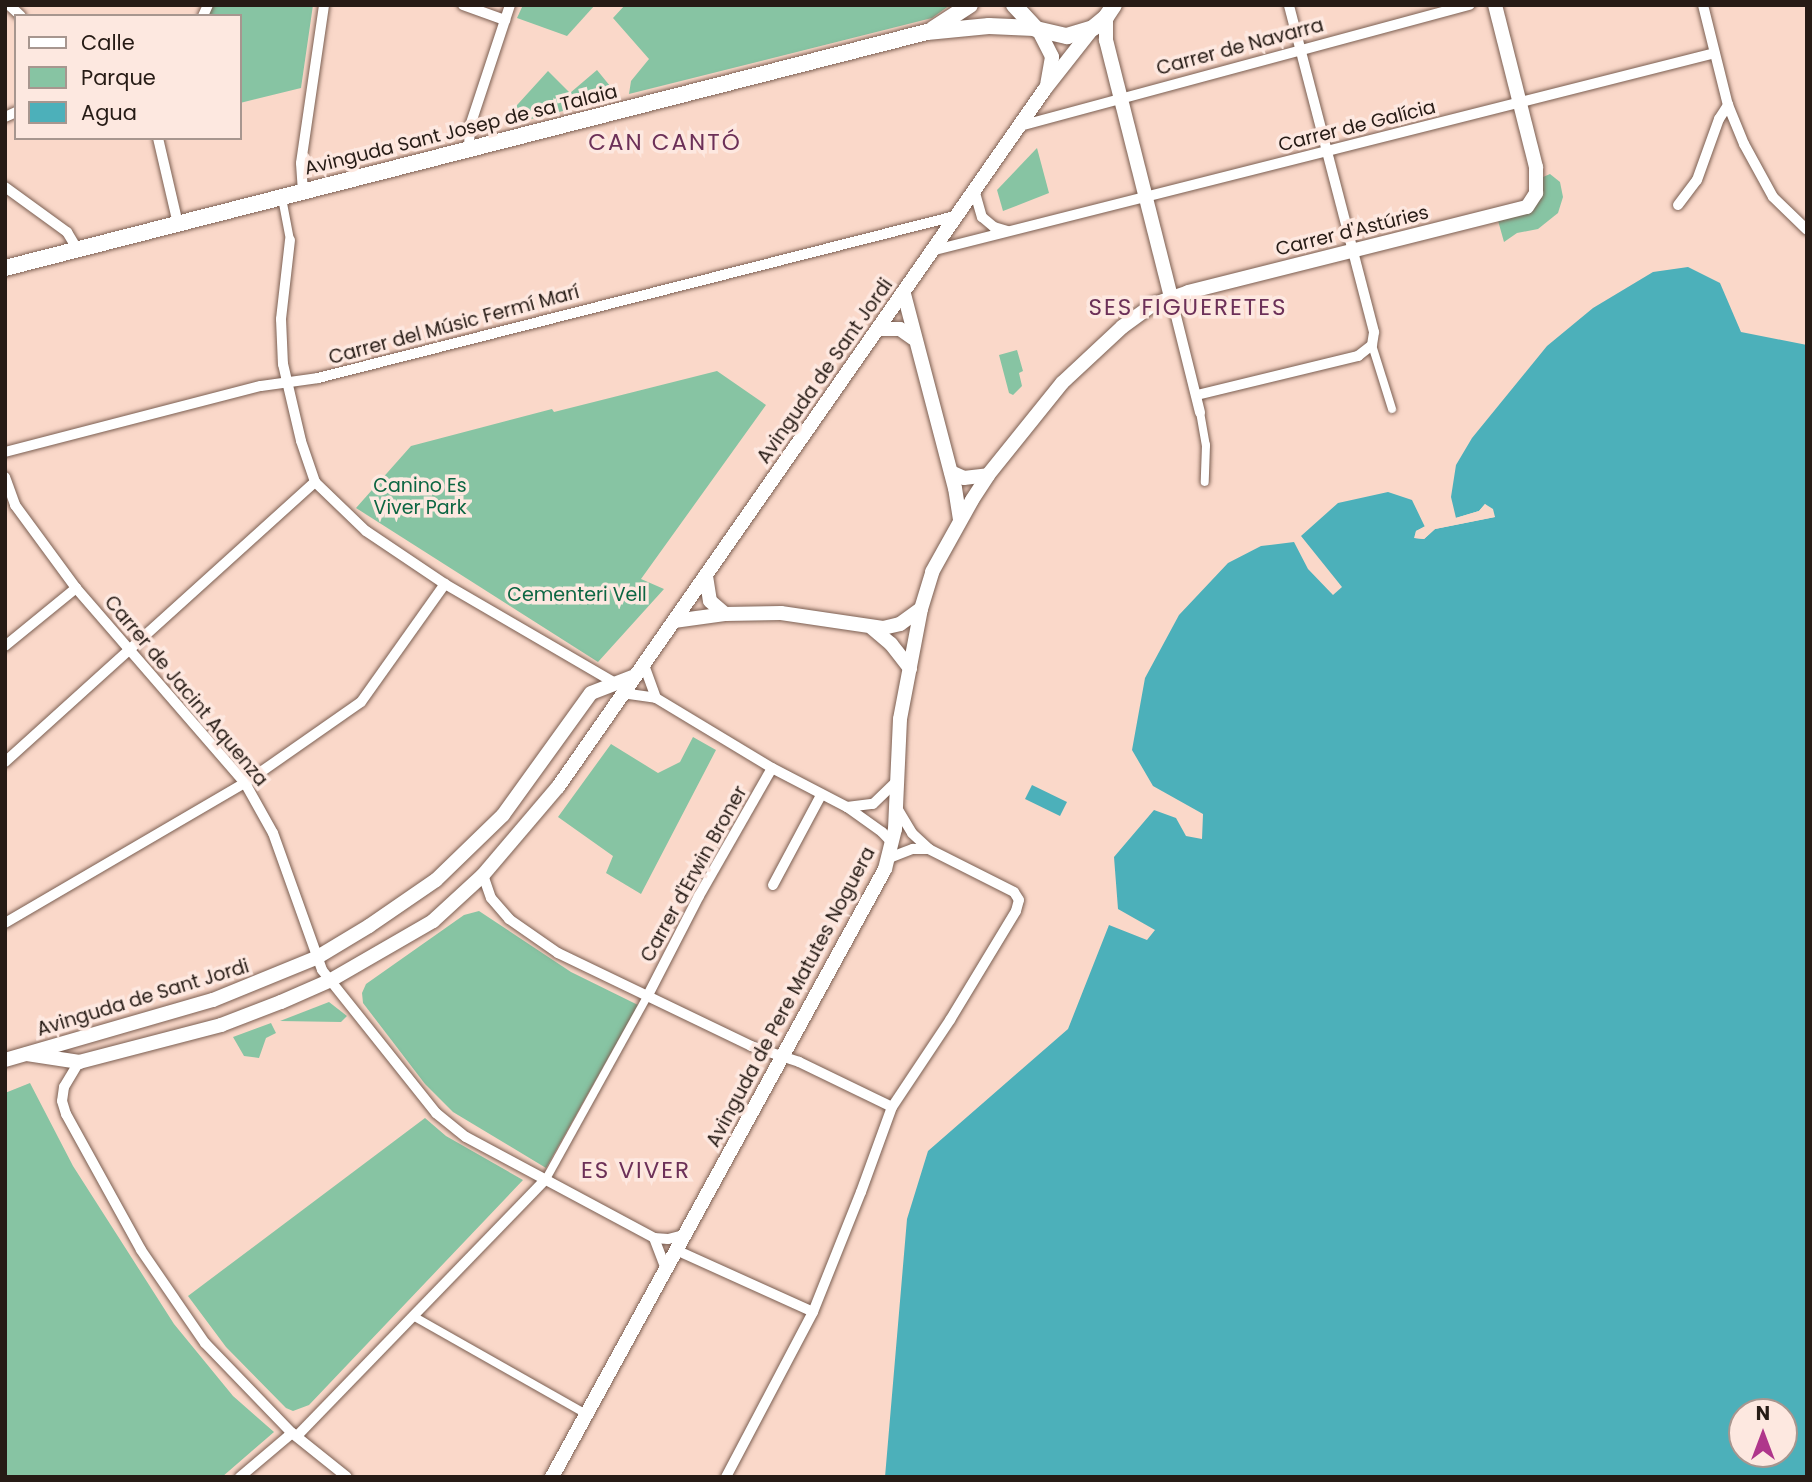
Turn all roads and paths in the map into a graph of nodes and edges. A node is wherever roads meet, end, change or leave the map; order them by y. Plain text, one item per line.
1 (324, 5) edge
2 (464, 5) edge
3 (510, 5) edge
4 (970, 5) edge
5 (1014, 5) edge
6 (1289, 5) edge
7 (1470, 5) edge
8 (1495, 5) edge
9 (1703, 5) edge
10 (1110, 11) edge
11 (505, 20) junction
12 (1093, 28) junction
13 (1037, 29) junction
14 (928, 32) junction
15 (1300, 49) junction
16 (1715, 53) junction
17 (1045, 89) junction
18 (1121, 97) junction
19 (1519, 103) junction
20 (1728, 105) junction
21 (1020, 126) junction
22 (158, 140) edge
23 (469, 149) junction
24 (1327, 152) junction
25 (5, 187) edge
26 (303, 192) junction
27 (975, 193) junction
28 (1145, 196) junction
29 (282, 198) junction
30 (1678, 205) dead end
31 (959, 215) junction
32 (178, 224) junction
33 (1807, 230) edge
34 (1007, 231) junction
35 (290, 240) joint
36 (78, 250) junction
37 (935, 250) junction
38 (1352, 251) junction
39 (5, 268) edge
40 (904, 294) junction
41 (1171, 296) junction
42 (879, 329) junction
43 (913, 338) junction
44 (1372, 345) junction
45 (286, 382) junction
46 (1197, 395) junction
47 (1392, 409) dead end
48 (1200, 412) joint
49 (5, 452) edge
50 (951, 472) junction
51 (988, 475) junction
52 (5, 477) edge
53 (315, 482) junction
54 (1205, 482) dead end
55 (960, 519) junction
56 (706, 576) junction
57 (445, 584) junction
58 (76, 589) junction
59 (921, 608) junction
60 (725, 614) junction
61 (674, 621) junction
62 (871, 628) junction
63 (5, 646) edge
64 (130, 649) junction
65 (910, 668) junction
66 (640, 670) junction
67 (617, 693) junction
68 (656, 698) junction
69 (5, 762) edge
70 (772, 768) junction
71 (896, 782) junction
72 (245, 783) junction
73 (821, 794) junction
74 (896, 806) junction
75 (847, 807) junction
76 (929, 849) junction
77 (891, 851) junction
78 (483, 875) junction
79 (772, 885) dead end
80 (5, 923) edge
81 (316, 958) junction
82 (331, 980) junction
83 (647, 997) junction
84 (27, 1054) junction
85 (784, 1056) junction
86 (5, 1060) edge
87 (79, 1062) junction
88 (892, 1107) junction
89 (546, 1179) junction
90 (684, 1235) junction
91 (654, 1238) junction
92 (676, 1250) junction
93 (666, 1269) junction
94 (813, 1312) junction
95 (413, 1316) junction
96 (586, 1414) junction
97 (295, 1434) junction
98 (240, 1477) edge
99 (347, 1477) edge
100 (552, 1477) edge
101 (726, 1477) edge

1 - 26 street
2 - 11 street
3 - 11 street
4 - 14 main road
5 - 13 main road
6 - 15 street
7 - 15 street, Carrer de Navarra
8 - 19 street
9 - 16 street
10 - 12 main road
10 - 18 street
11 - 23 street
12 - 13 main road
12 - 17 street, Avinguda de Sant Jordi
13 - 14 main road
13 - 17 street, Avinguda de Sant Jordi
14 - 23 main road, Avinguda Sant Josep de sa Talaia
15 - 18 street, Carrer de Navarra
15 - 24 street
16 - 19 street, Carrer de Galícia
16 - 20 street
17 - 21 street, Avinguda de Sant Jordi
18 - 21 street, Carrer de Navarra
18 - 28 street
19 - 24 street, Carrer de Galícia
19 - 38 street, Carrer d'Astúries
20 - 30 street
20 - 33 street
21 - 27 street, Avinguda de Sant Jordi
22 - 32 street
23 - 26 main road, Avinguda Sant Josep de sa Talaia
24 - 28 street, Carrer de Galícia
24 - 38 street
25 - 36 street
26 - 29 main road, Avinguda Sant Josep de sa Talaia
27 - 31 street, Avinguda de Sant Jordi
27 - 34 street
28 - 34 street, Carrer de Galícia
28 - 41 street
29 - 32 main road, Avinguda Sant Josep de sa Talaia
29 - 35 street
31 - 37 street, Avinguda de Sant Jordi
31 - 45 street, Carrer del Músic Fermí Marí
32 - 36 main road, Avinguda Sant Josep de sa Talaia
34 - 37 street, Carrer de Galícia
35 - 45 street
36 - 39 main road, Avinguda Sant Josep de sa Talaia
37 - 40 street, Avinguda de Sant Jordi
38 - 41 street, Carrer d'Astúries
38 - 44 street
40 - 42 street, Avinguda de Sant Jordi
40 - 43 street
41 - 46 street
41 - 51 street, Avinguda de Pere Matutes Noguera
42 - 43 street
42 - 56 street, Avinguda de Sant Jordi
43 - 50 street
44 - 46 street
44 - 47 street
45 - 49 street, Carrer del Músic Fermí Marí
45 - 53 street
46 - 48 street
48 - 54 street
50 - 51 street
50 - 55 street
51 - 55 street, Avinguda de Pere Matutes Noguera
52 - 58 street, Carrer de Jacint Aquenza
53 - 57 street
53 - 64 street
55 - 59 street, Avinguda de Pere Matutes Noguera
56 - 60 street
56 - 61 street, Avinguda de Sant Jordi
57 - 67 street
57 - 72 street
58 - 63 street
58 - 64 street, Carrer de Jacint Aquenza
59 - 62 street
59 - 65 street, Avinguda de Pere Matutes Noguera
60 - 61 street
60 - 62 street
61 - 66 street, Avinguda de Sant Jordi
62 - 65 street
64 - 69 street
64 - 72 street, Carrer de Jacint Aquenza
65 - 71 street, Avinguda de Pere Matutes Noguera
66 - 67 street, Avinguda de Sant Jordi
66 - 68 street
67 - 68 street
67 - 78 street, Avinguda de Sant Jordi
67 - 81 street, Avinguda de Sant Jordi
68 - 70 street
70 - 73 street
70 - 83 street, Carrer d'Erwin Broner
71 - 74 street, Avinguda de Pere Matutes Noguera
71 - 75 street
72 - 80 street
72 - 81 street, Carrer de Jacint Aquenza
73 - 75 street
73 - 79 street
74 - 76 street
74 - 77 street, Avinguda de Pere Matutes Noguera
75 - 77 street
76 - 77 street
76 - 88 street
77 - 85 street, Avinguda de Pere Matutes Noguera
78 - 82 street, Avinguda de Sant Jordi
78 - 83 street
81 - 82 street, Carrer de Jacint Aquenza
81 - 84 street, Avinguda de Sant Jordi
82 - 87 street, Avinguda de Sant Jordi
82 - 89 street, Carrer de Jacint Aquenza
83 - 85 street
83 - 89 street
84 - 86 street, Avinguda de Sant Jordi
84 - 87 street, Avinguda de Sant Jordi
85 - 88 street
85 - 90 street, Avinguda de Pere Matutes Noguera
87 - 97 street
88 - 94 street
89 - 91 street, Carrer de Jacint Aquenza
89 - 95 street
90 - 91 street
90 - 92 street, Avinguda de Pere Matutes Noguera
91 - 93 street
92 - 93 street, Avinguda de Pere Matutes Noguera
92 - 94 street
93 - 96 street, Avinguda de Pere Matutes Noguera
94 - 101 street
95 - 96 street
95 - 97 street
96 - 100 street, Avinguda de Pere Matutes Noguera
97 - 98 street
97 - 99 street

